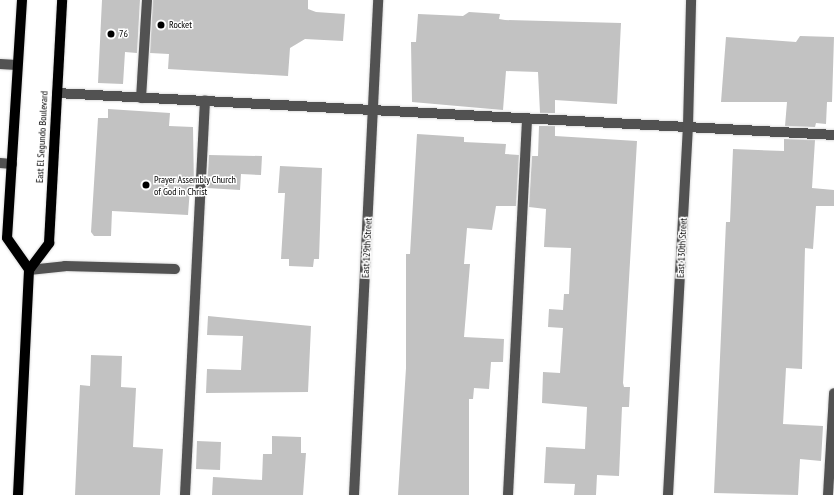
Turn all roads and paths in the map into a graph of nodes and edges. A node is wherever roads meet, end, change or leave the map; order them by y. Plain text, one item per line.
1 (22, 0) edge
2 (62, 0) edge
3 (147, 0) edge
4 (378, 0) edge
5 (691, 0) edge
6 (0, 64) edge
7 (17, 65) junction
8 (57, 93) junction
9 (141, 98) junction
10 (205, 101) junction
11 (374, 110) junction
12 (527, 118) junction
13 (688, 126) junction
14 (834, 134) edge
15 (0, 163) edge
16 (12, 164) junction
17 (175, 269) dead end
18 (29, 270) junction
19 (834, 393) edge
20 (18, 495) edge
21 (185, 495) edge
22 (354, 495) edge
23 (508, 495) edge
24 (668, 495) edge
25 (828, 495) edge

1 - 7 main road
2 - 8 main road, East El Segundo Boulevard
3 - 9 street
4 - 11 street, East 129th Street
5 - 13 street, East 130th Street
6 - 7 street
7 - 16 main road
8 - 9 street
8 - 18 main road, East El Segundo Boulevard
9 - 10 street
10 - 11 street
10 - 21 street
11 - 12 street
11 - 22 street, East 129th Street
12 - 13 street
12 - 23 street
13 - 14 street
13 - 24 street, East 130th Street
15 - 16 street
16 - 18 main road
17 - 18 street
18 - 20 main road
19 - 25 street

